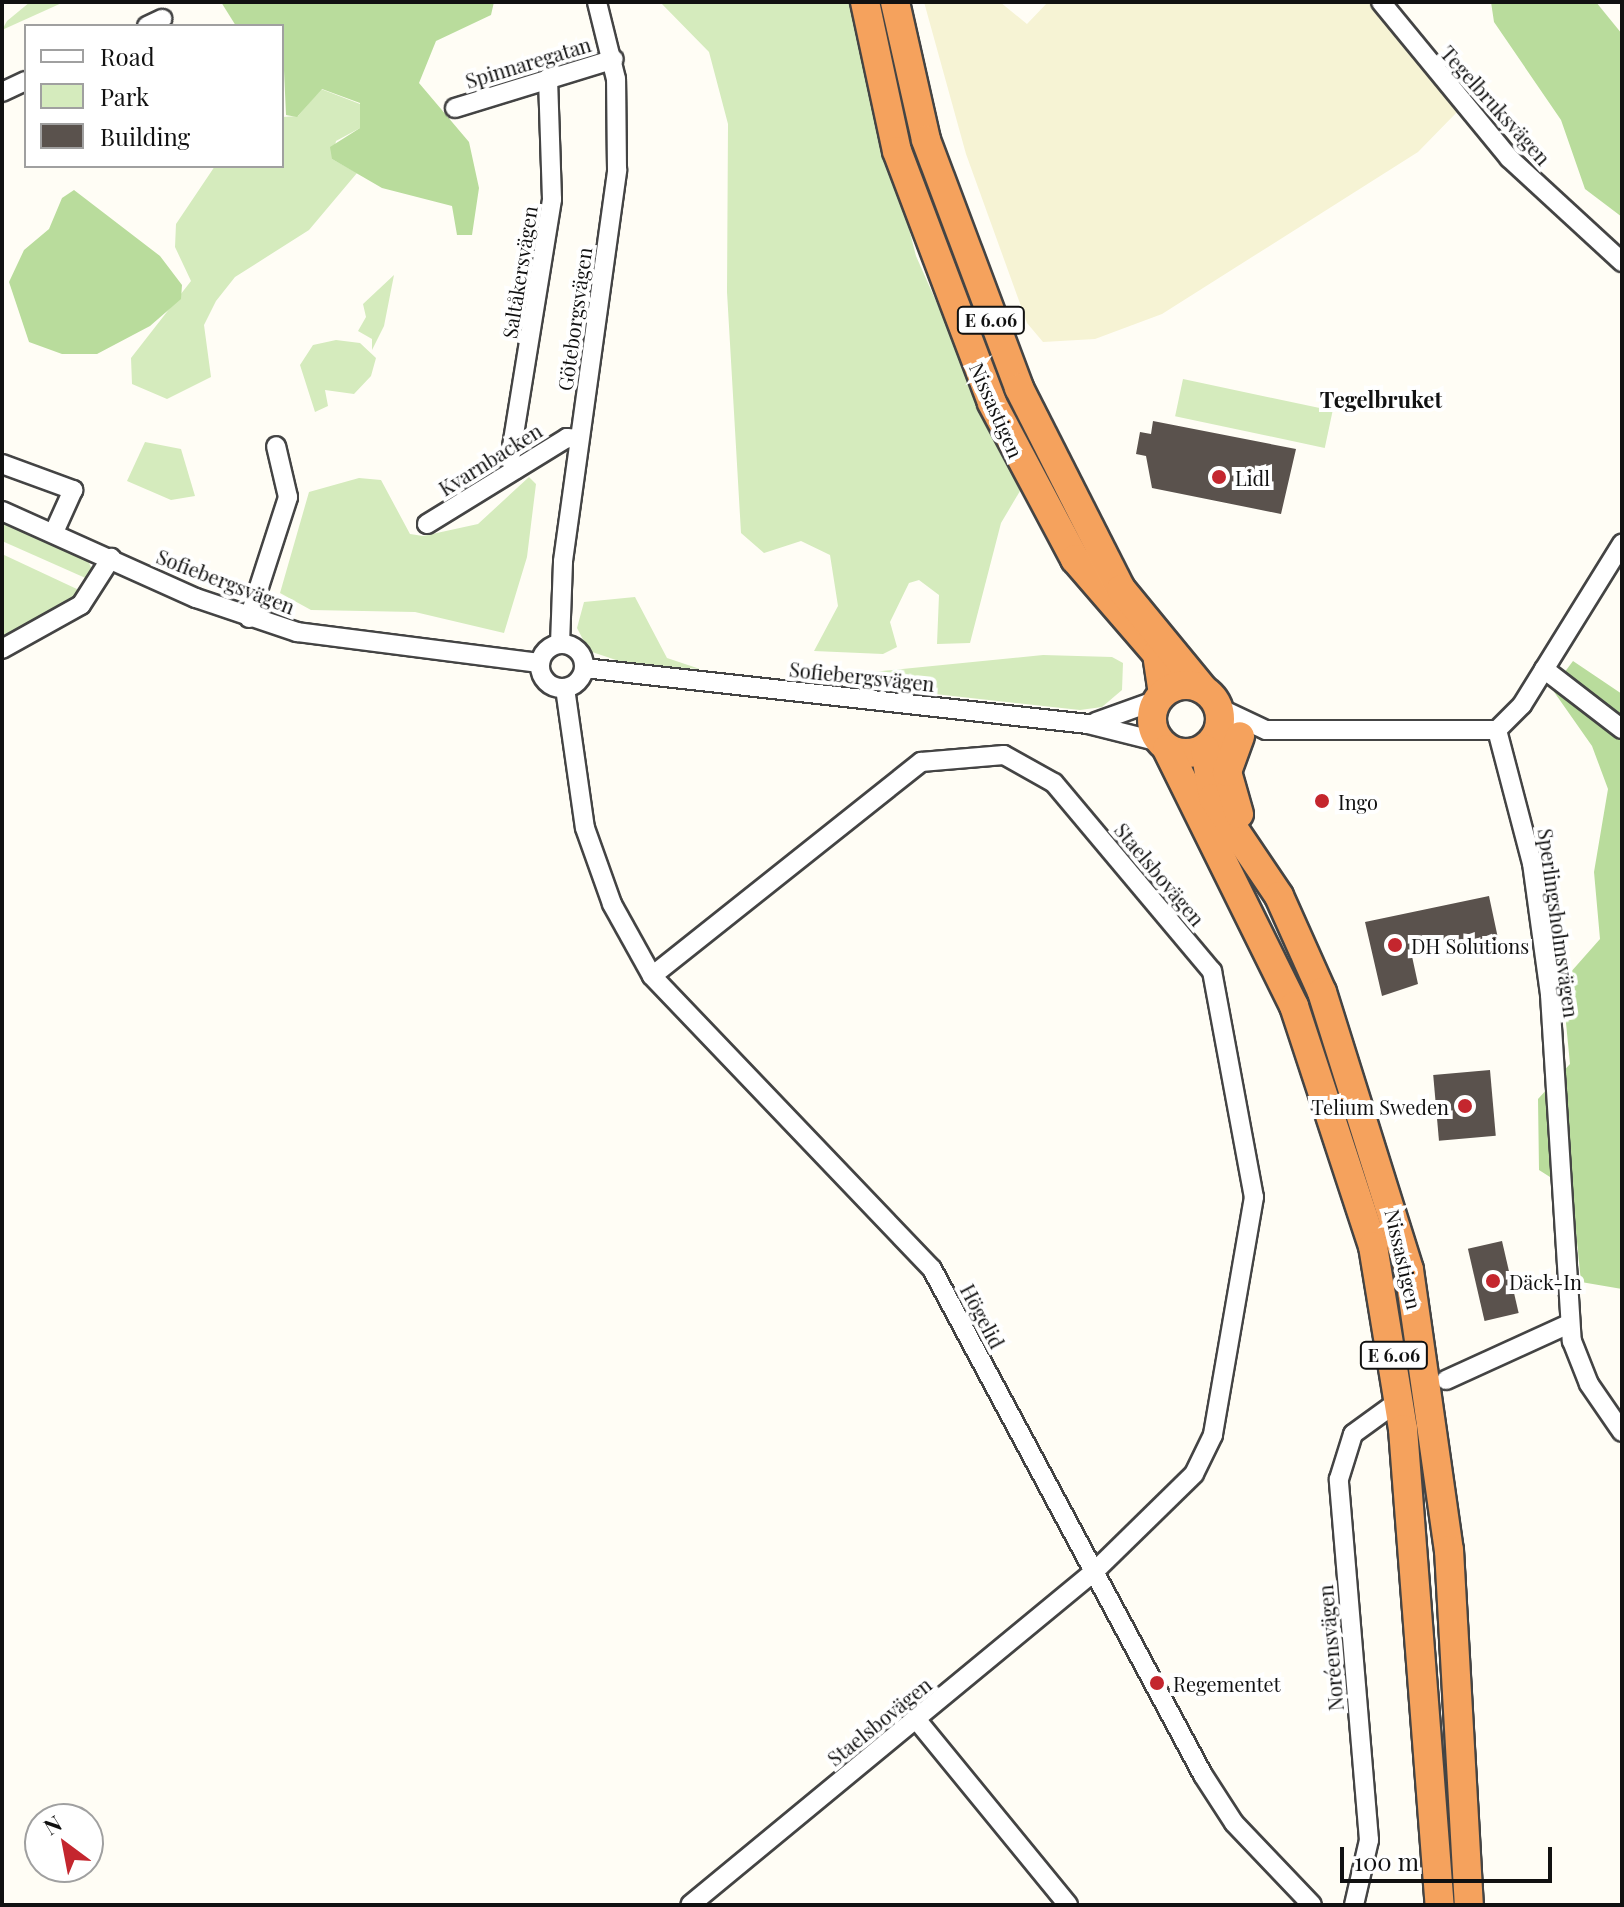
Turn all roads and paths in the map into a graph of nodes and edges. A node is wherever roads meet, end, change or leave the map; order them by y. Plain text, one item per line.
1 (597, 2) edge
2 (865, 2) edge
3 (895, 2) edge
4 (1381, 2) edge
5 (614, 59) junction
6 (548, 78) junction
7 (24, 82) edge
8 (2, 92) edge
9 (455, 108) dead end
10 (1622, 262) edge
11 (579, 439) junction
12 (276, 446) dead end
13 (2, 464) edge
14 (516, 469) junction
15 (2, 511) edge
16 (427, 524) dead end
17 (54, 532) junction
18 (1622, 544) edge
19 (111, 558) junction
20 (249, 618) junction
21 (560, 644) junction
22 (2, 649) edge
23 (540, 663) junction
24 (584, 668) junction
25 (1544, 669) junction
26 (565, 688) junction
27 (1160, 697) junction
28 (1211, 699) junction
29 (1088, 724) junction
30 (1622, 729) edge
31 (1497, 730) junction
32 (1253, 733) junction
33 (1163, 745) junction
34 (1207, 746) junction
35 (1256, 855) junction
36 (652, 976) junction
37 (1569, 1324) junction
38 (1446, 1380) dead end
39 (1390, 1407) dead end
40 (1622, 1432) edge
41 (1096, 1570) junction
42 (916, 1719) junction
43 (690, 1905) edge
44 (1068, 1905) edge
45 (1312, 1905) edge
46 (1354, 1905) edge
47 (1440, 1905) edge
48 (1469, 1905) edge

1 - 5 street, Göteborgsvägen
2 - 27 highway, Nissastigen / E 6.06
3 - 28 highway, Nissastigen / E 6.06
4 - 10 street, Tegelbruksvägen
5 - 6 street, Spinnaregatan
5 - 11 street, Göteborgsvägen
6 - 9 street, Spinnaregatan
6 - 14 street, Saltåkersvägen
7 - 8 street
11 - 14 street, Kvarnbacken
11 - 21 street, Göteborgsvägen
12 - 20 street
13 - 17 street
14 - 16 street, Kvarnbacken
15 - 17 street, Sofiebergsvägen
17 - 19 street, Sofiebergsvägen
18 - 25 street
19 - 20 street, Sofiebergsvägen
19 - 22 street
20 - 23 street, Sofiebergsvägen
21 - 23 street
21 - 24 street
23 - 26 street
24 - 26 street
24 - 29 street, Sofiebergsvägen
25 - 30 street
25 - 31 street
26 - 36 street, Högelid
27 - 28 highway
27 - 29 street, Sofiebergsvägen
27 - 33 highway, E 6.06
28 - 32 street
28 - 34 highway, E 6.06
29 - 33 street, Sofiebergsvägen
31 - 32 street
31 - 37 street, Sperlingsholmsvägen
32 - 34 street
32 - 35 highway, E 6.06
33 - 34 highway
33 - 47 highway, Nissastigen / E 6.06
34 - 35 highway, Nissastigen / E 6.06
35 - 48 highway, Nissastigen / E 6.06
36 - 41 street, Högelid
36 - 41 street, Staelsbovägen
37 - 38 street
37 - 40 street, Sperlingsholmsvägen
39 - 46 street, Noréensvägen
41 - 42 street, Staelsbovägen
41 - 45 street, Högelid
42 - 43 street, Staelsbovägen
42 - 44 street

